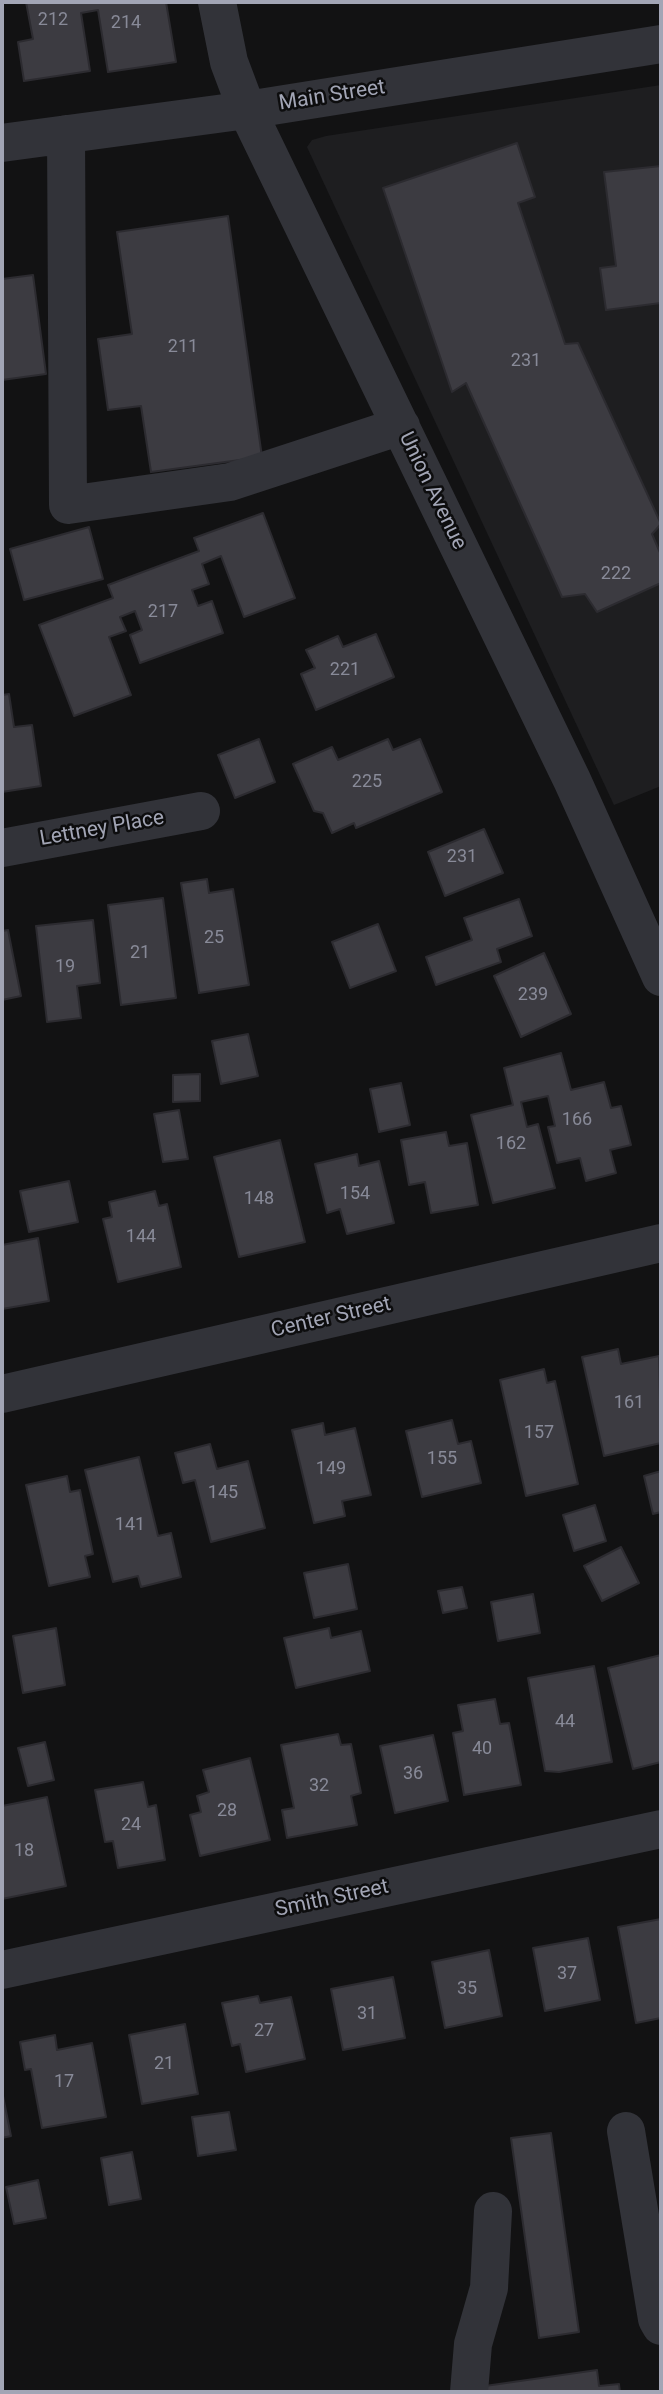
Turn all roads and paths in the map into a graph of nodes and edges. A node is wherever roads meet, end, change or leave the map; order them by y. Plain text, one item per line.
1 (217, 2) edge
2 (661, 44) edge
3 (247, 110) junction
4 (66, 134) junction
5 (2, 143) edge
6 (401, 426) junction
7 (201, 811) dead end
8 (2, 848) edge
9 (661, 976) edge
10 (661, 1243) edge
11 (2, 1394) edge
12 (661, 1829) edge
13 (2, 1970) edge
14 (626, 2131) dead end
15 (493, 2211) dead end
16 (661, 2326) edge
17 (469, 2392) edge

1 - 3 street, Union Avenue
2 - 3 street, Main Street
3 - 4 street, Main Street
3 - 6 street, Union Avenue
4 - 5 street, Main Street
4 - 6 street
6 - 9 street, Union Avenue
7 - 8 street, Lettney Place
10 - 11 street, Center Street
12 - 13 street, Smith Street
14 - 16 street
15 - 17 street

